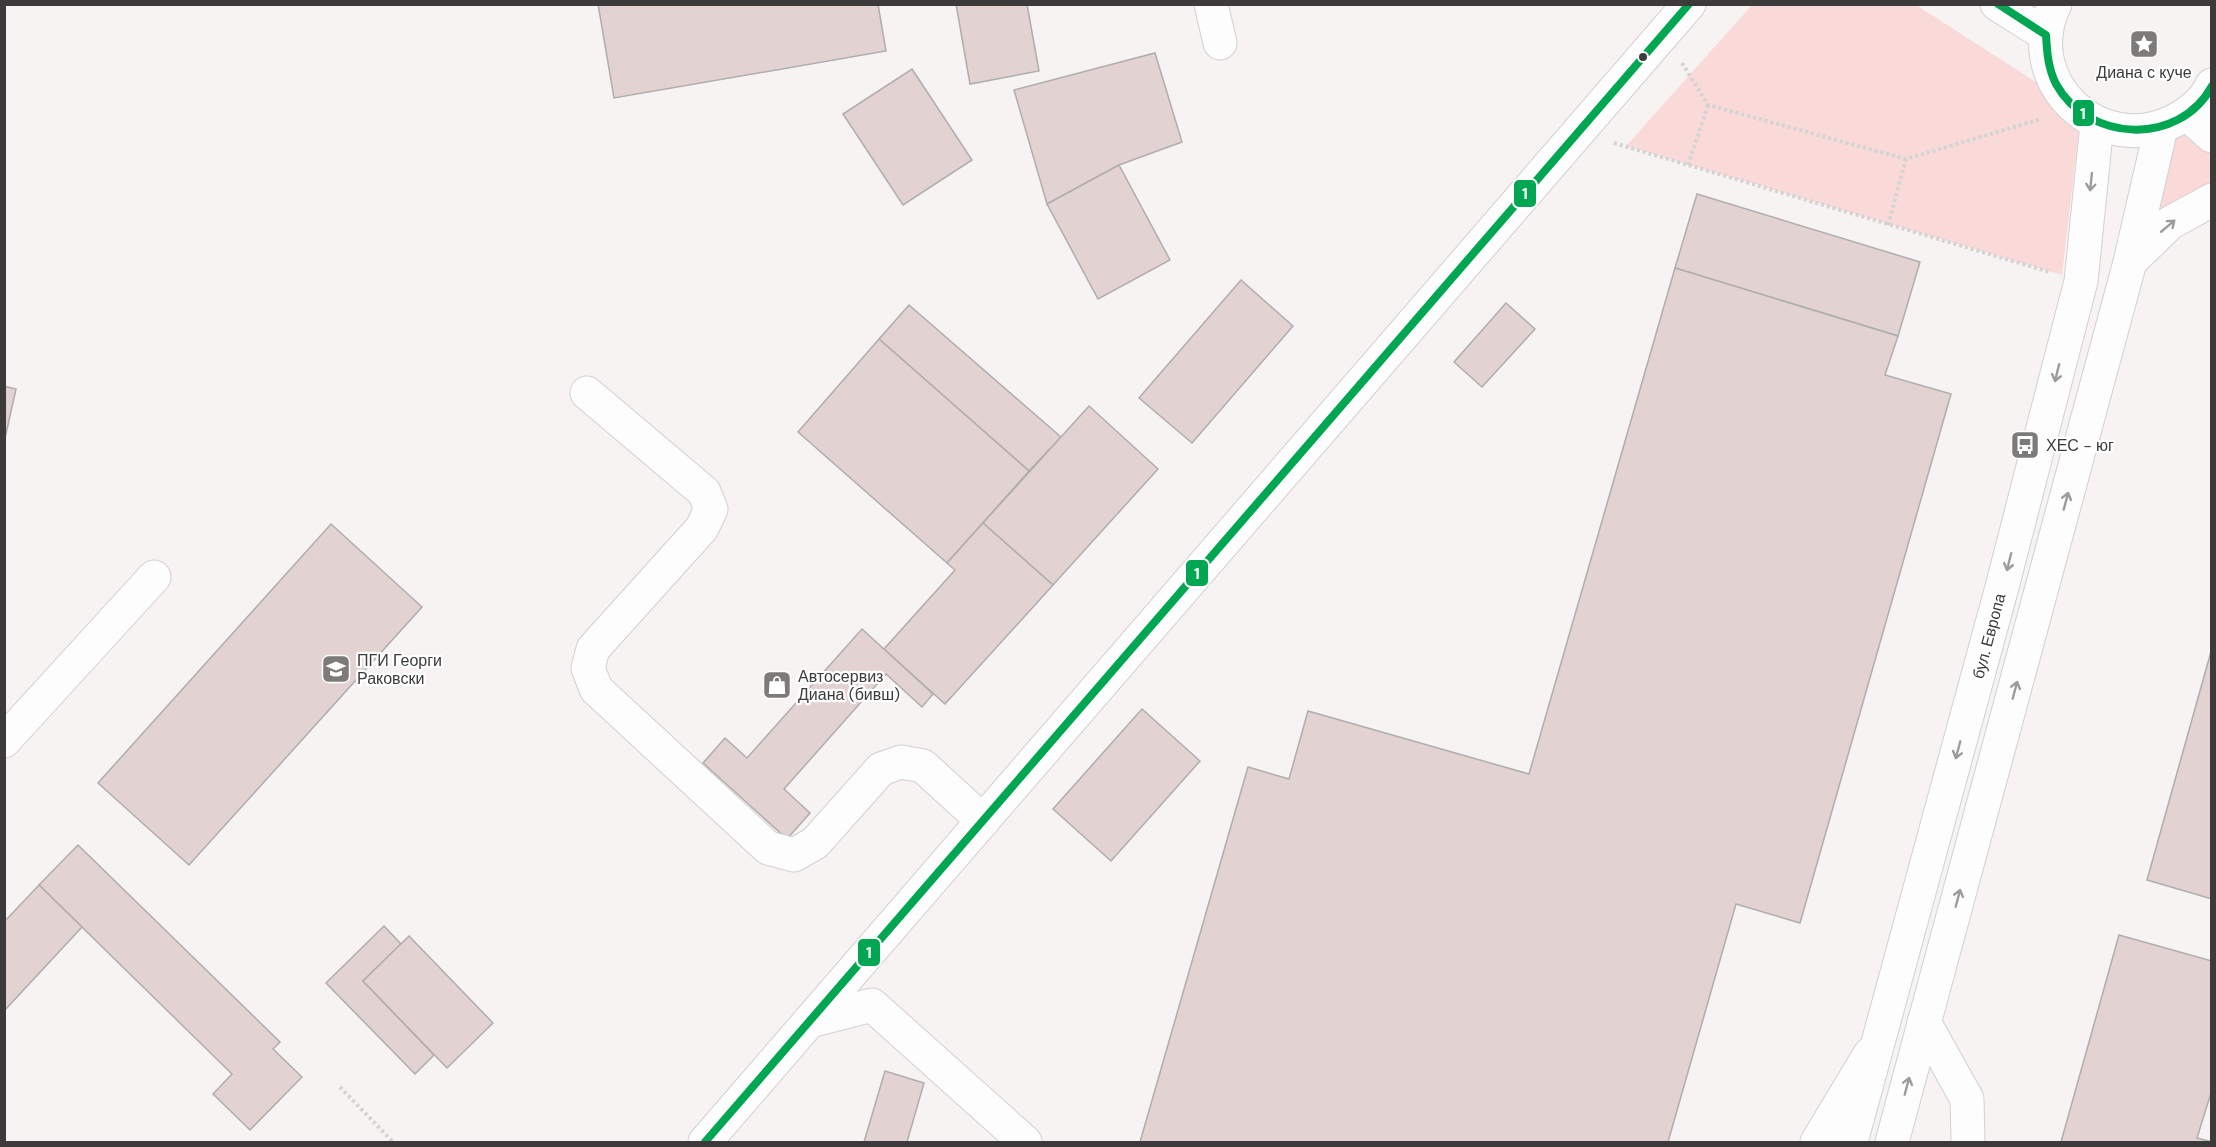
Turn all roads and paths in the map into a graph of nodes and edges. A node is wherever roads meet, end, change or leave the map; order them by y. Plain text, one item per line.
1 (1211, 4) edge
2 (1689, 4) edge
3 (1996, 4) edge
4 (2055, 4) edge
5 (1664, 34) junction
6 (2046, 35) junction
7 (1220, 43) dead end
8 (2211, 85) edge
9 (1708, 105) junction
10 (2086, 116) junction
11 (2174, 121) junction
12 (1579, 132) junction
13 (2211, 136) edge
14 (1906, 159) junction
15 (1688, 165) junction
16 (2211, 200) edge
17 (1888, 225) junction
18 (2130, 262) junction
19 (2081, 281) junction
20 (586, 393) dead end
21 (154, 577) dead end
22 (4, 741) edge
23 (983, 822) junction
24 (810, 1021) junction
25 (1924, 1022) junction
26 (1879, 1038) junction
27 (340, 1088) dead end
28 (393, 1143) edge
29 (705, 1143) edge
30 (1025, 1143) edge
31 (1817, 1143) edge
32 (1851, 1143) edge
33 (1892, 1143) edge
34 (1968, 1143) edge

1 - 7 main road
2 - 5 main road
3 - 6 main road
4 - 6 main road
5 - 9 path
5 - 12 main road
6 - 10 main road
8 - 11 main road
9 - 14 path
9 - 15 path
10 - 11 main road
10 - 14 path
10 -> 19 main road, бул. Европа
11 - 13 main road
11 - 18 main road
12 - 15 path
12 - 23 main road
14 - 17 path
15 - 17 path
18 -> 16 main road
17 - 19 path
25 -> 18 main road
19 -> 26 main road, бул. Европа
20 - 23 main road
21 - 22 main road
23 - 24 main road
24 - 29 main road
24 - 30 main road
33 -> 25 main road
25 - 34 main road
26 - 31 main road
26 - 32 main road, бул. Европа
27 - 28 path

